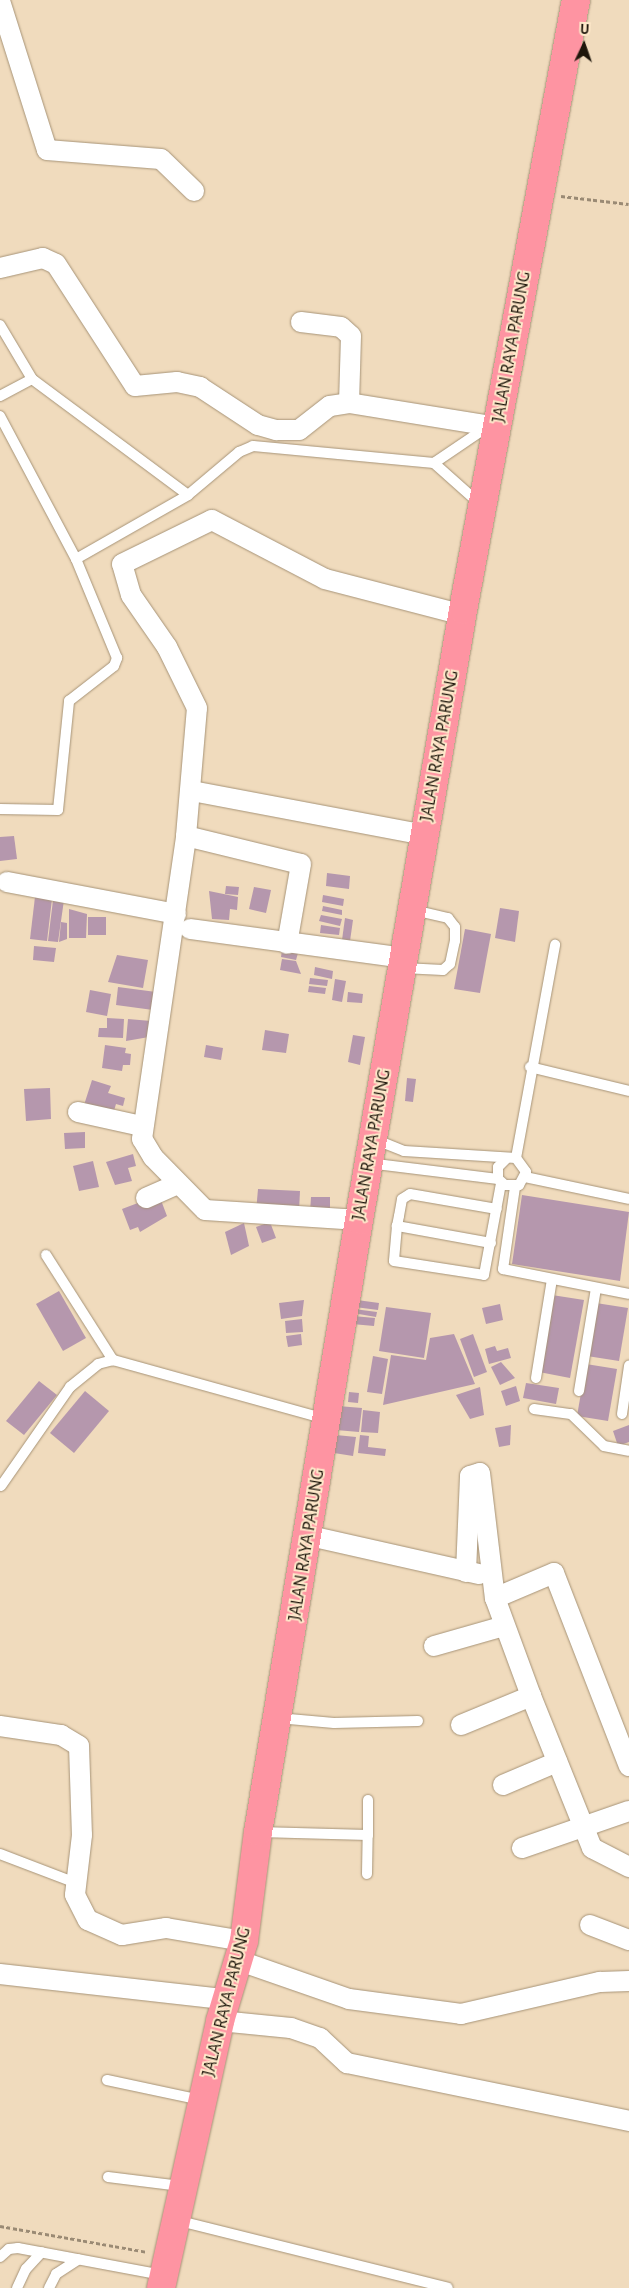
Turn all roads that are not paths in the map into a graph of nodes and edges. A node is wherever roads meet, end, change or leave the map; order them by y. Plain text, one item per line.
1 (562, 0) edge
2 (576, 0) edge
3 (0, 1) edge
4 (194, 191) dead end
5 (0, 268) edge
6 (301, 322) dead end
7 (0, 325) edge
8 (32, 379) junction
9 (0, 396) edge
10 (350, 403) junction
11 (0, 416) edge
12 (489, 426) junction
13 (434, 463) junction
14 (188, 495) junction
15 (471, 496) junction
16 (76, 559) junction
17 (452, 612) junction
18 (192, 791) junction
19 (0, 809) edge
20 (415, 833) junction
21 (186, 836) junction
22 (7, 882) dead end
23 (407, 909) junction
24 (176, 914) junction
25 (190, 929) dead end
26 (287, 944) junction
27 (556, 945) dead end
28 (400, 961) junction
29 (530, 1067) junction
30 (629, 1091) edge
31 (78, 1112) dead end
32 (141, 1126) junction
33 (366, 1150) junction
34 (511, 1159) junction
35 (525, 1177) junction
36 (500, 1181) junction
37 (178, 1184) junction
38 (515, 1187) junction
39 (146, 1198) dead end
40 (629, 1199) edge
41 (497, 1209) junction
42 (355, 1219) junction
43 (397, 1226) junction
44 (491, 1243) junction
45 (46, 1255) dead end
46 (552, 1279) junction
47 (596, 1288) junction
48 (629, 1294) edge
49 (113, 1360) junction
50 (629, 1366) edge
51 (536, 1378) dead end
52 (578, 1391) dead end
53 (534, 1409) dead end
54 (622, 1414) dead end
55 (318, 1417) junction
56 (629, 1451) edge
57 (1, 1486) edge
58 (310, 1536) junction
59 (466, 1572) junction
60 (491, 1576) junction
61 (495, 1598) junction
62 (504, 1626) junction
63 (434, 1646) dead end
64 (530, 1696) junction
65 (278, 1718) junction
66 (418, 1721) dead end
67 (461, 1725) dead end
68 (0, 1726) edge
69 (557, 1762) junction
70 (629, 1766) edge
71 (503, 1785) dead end
72 (368, 1800) dead end
73 (629, 1811) edge
74 (585, 1827) junction
75 (258, 1832) junction
76 (368, 1835) junction
77 (522, 1848) dead end
78 (0, 1854) edge
79 (629, 1867) edge
80 (367, 1874) dead end
81 (76, 1883) junction
82 (590, 1925) dead end
83 (629, 1940) edge
84 (239, 1947) junction
85 (0, 1974) edge
86 (629, 1981) edge
87 (217, 2009) junction
88 (107, 2080) dead end
89 (192, 2098) junction
90 (629, 2121) edge
91 (108, 2177) dead end
92 (173, 2185) junction
93 (176, 2220) junction
94 (42, 2252) junction
95 (0, 2257) edge
96 (79, 2259) junction
97 (154, 2276) edge
98 (17, 2288) edge
99 (49, 2288) edge
100 (448, 2288) edge

1 - 12 highway, JALAN RAYA PARUNG
2 - 12 highway, JALAN RAYA PARUNG
3 - 4 street
5 - 10 street
6 - 10 street
7 - 8 lane
8 - 9 lane
8 - 14 lane
10 - 12 street
11 - 16 lane
12 - 13 lane
12 - 15 highway, JALAN RAYA PARUNG
12 - 23 highway, JALAN RAYA PARUNG
13 - 14 lane
13 - 15 lane
14 - 16 lane
15 - 17 highway, JALAN RAYA PARUNG
16 - 19 lane
17 - 18 street
17 - 20 highway, JALAN RAYA PARUNG
18 - 20 street
18 - 21 street
20 - 23 highway, JALAN RAYA PARUNG
21 - 24 street
21 - 26 street
22 - 24 street
23 - 28 highway, JALAN RAYA PARUNG
23 - 28 lane
24 - 32 street
25 - 26 street
26 - 28 street
27 - 29 lane
28 - 33 highway, JALAN RAYA PARUNG
29 - 30 lane
29 - 34 lane
31 - 32 street
32 - 37 street
33 - 34 lane
33 - 36 lane
33 - 42 highway, JALAN RAYA PARUNG
34 - 35 lane
34 - 36 lane
35 - 38 lane
35 - 40 lane
36 - 38 lane
36 - 41 lane
37 - 39 street
37 - 42 street
38 - 46 lane
41 - 43 lane
41 - 44 lane
42 - 55 highway, JALAN RAYA PARUNG
42 - 58 highway, JALAN RAYA PARUNG
43 - 44 lane
43 - 44 lane
45 - 49 lane
46 - 47 lane
46 - 51 lane
47 - 48 lane
47 - 52 lane
49 - 55 lane
49 - 57 lane
50 - 54 lane
53 - 56 lane
55 - 84 highway, JALAN RAYA PARUNG
58 - 59 street
58 - 65 highway, JALAN RAYA PARUNG
59 - 60 street
59 - 60 street
60 - 61 street
61 - 62 street
61 - 70 street
62 - 63 street
62 - 64 street
64 - 67 street
64 - 69 street
65 - 66 lane
65 - 75 highway, JALAN RAYA PARUNG
68 - 81 street
69 - 71 street
69 - 74 street
72 - 76 lane
73 - 74 street
74 - 77 street
74 - 79 street
75 - 76 lane
75 - 84 highway, JALAN RAYA PARUNG
76 - 80 lane
78 - 81 lane
81 - 84 street
82 - 83 street
84 - 86 street
84 - 87 highway, JALAN RAYA PARUNG
85 - 87 street
87 - 89 highway, JALAN RAYA PARUNG
87 - 90 street
87 - 93 highway, JALAN RAYA PARUNG
88 - 89 lane
89 - 92 highway, JALAN RAYA PARUNG
91 - 92 lane
92 - 97 highway, JALAN RAYA PARUNG
93 - 97 highway, JALAN RAYA PARUNG
93 - 100 lane
94 - 95 lane
94 - 96 lane
94 - 98 lane
96 - 97 lane
96 - 99 lane

